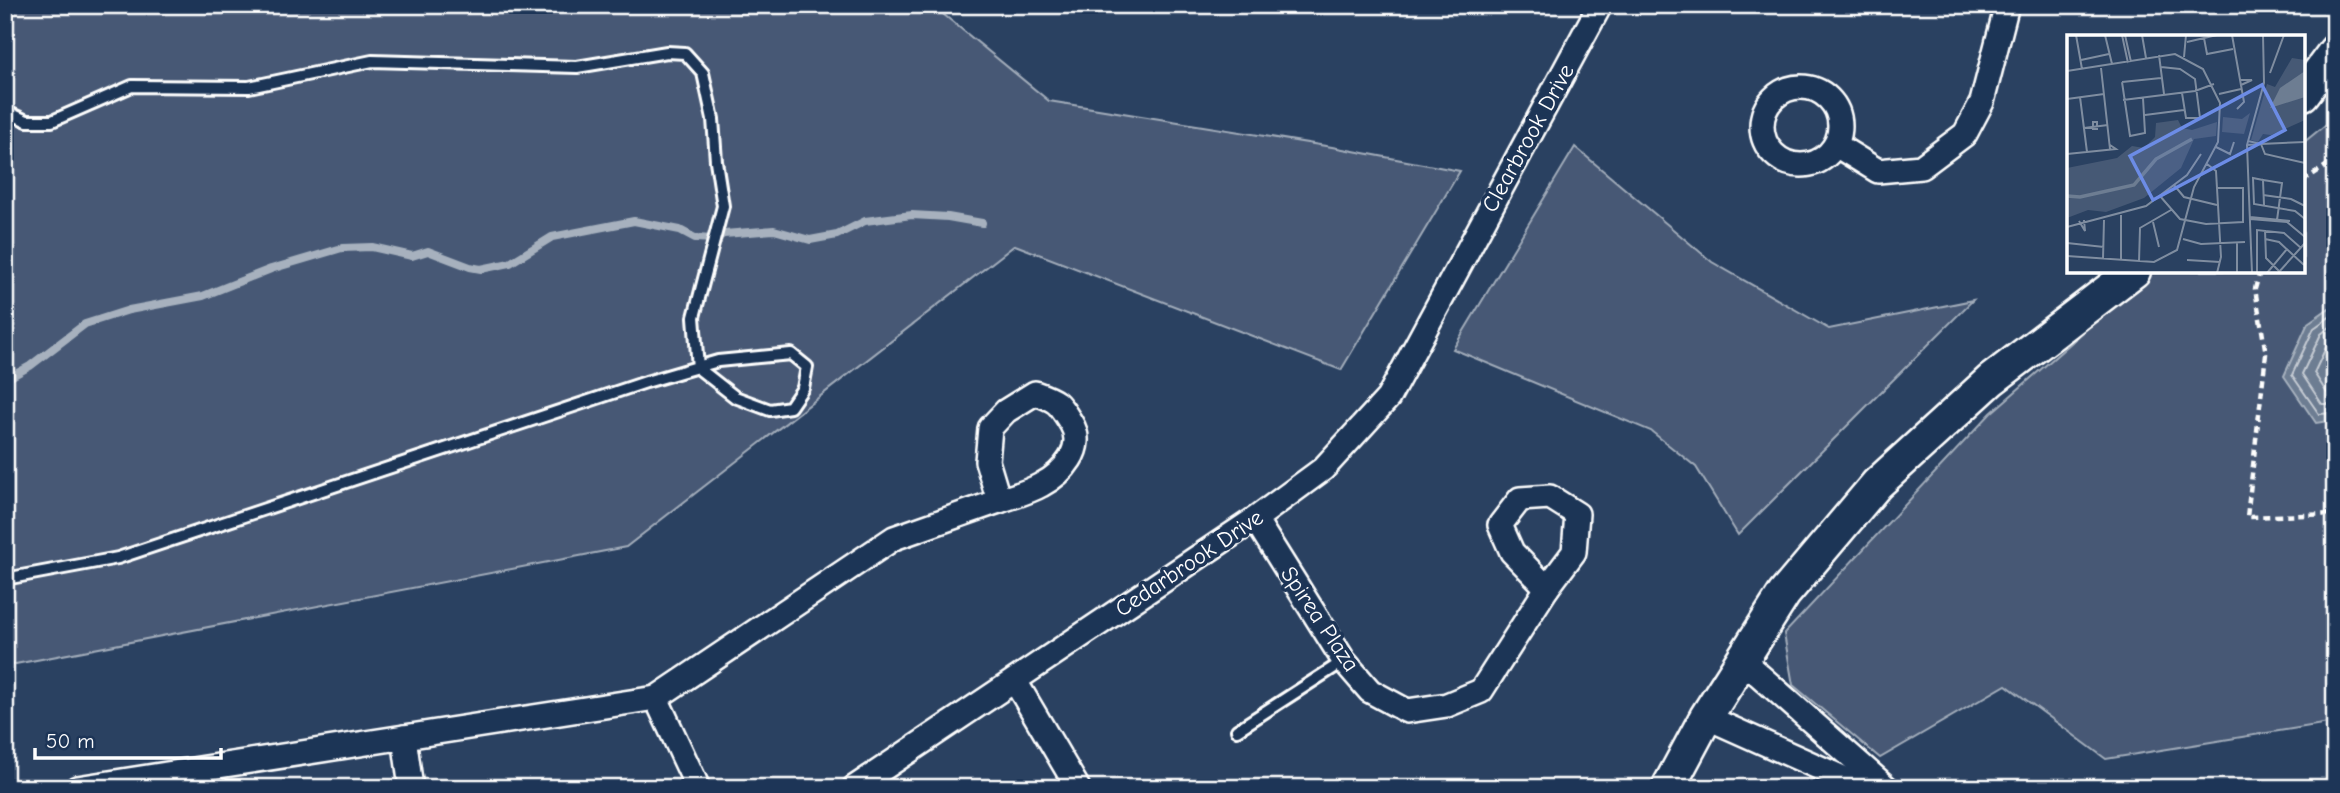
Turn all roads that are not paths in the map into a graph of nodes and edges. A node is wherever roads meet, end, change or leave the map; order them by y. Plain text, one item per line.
1 (1601, 5) edge
2 (2007, 5) edge
3 (2335, 51) edge
4 (2305, 91) edge
5 (5, 111) edge
6 (1836, 145) dead end
7 (1456, 271) joint
8 (2131, 273) edge
9 (698, 368) junction
10 (999, 500) junction
11 (1255, 519) junction
12 (5, 579) edge
13 (1547, 588) dead end
14 (1742, 660) junction
15 (1344, 661) junction
16 (1015, 681) junction
17 (656, 698) junction
18 (1706, 717) junction
19 (1237, 730) dead end
20 (404, 737) junction
21 (126, 784) edge
22 (77, 788) edge
23 (411, 788) edge
24 (698, 788) edge
25 (854, 788) edge
26 (1078, 788) edge
27 (1668, 788) edge
28 (1865, 788) edge
29 (1887, 788) edge

1 - 7 street, Clearbrook Drive
2 - 6 street
3 - 4 street
5 - 9 lane
7 - 11 street, Cedarbrook Drive
8 - 14 street
9 - 9 lane
9 - 12 lane
10 - 10 street
10 - 17 street
11 - 15 street, Spirea Plaza
11 - 16 street, Cedarbrook Drive
13 - 15 street, Spirea Plaza
14 - 18 street
14 - 29 street
15 - 19 lane
16 - 25 street, Cedarbrook Drive
16 - 26 street
17 - 20 street
17 - 24 street
18 - 27 street
18 - 28 street
20 - 21 street
20 - 23 street
21 - 22 street

